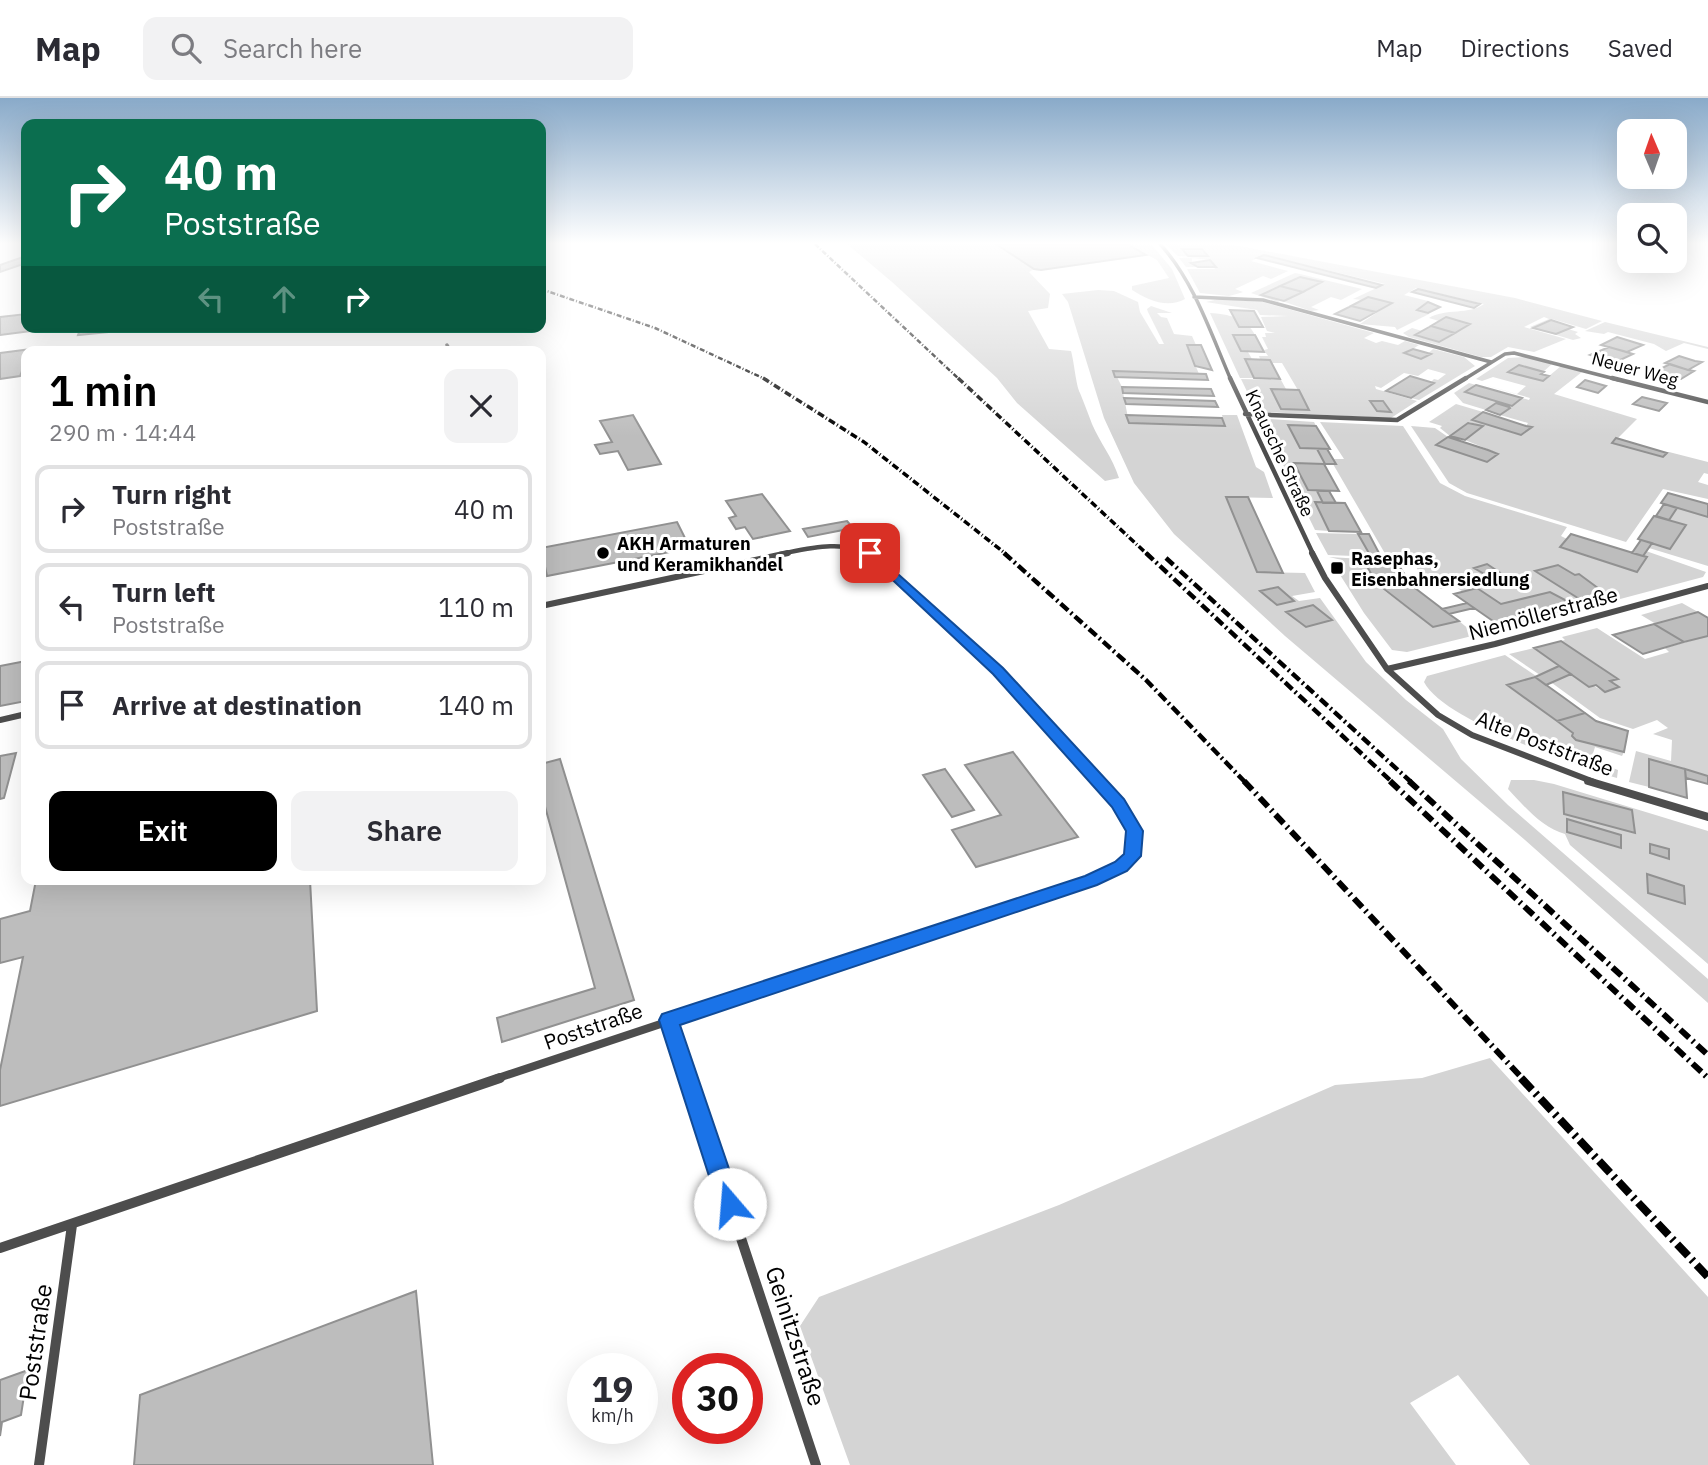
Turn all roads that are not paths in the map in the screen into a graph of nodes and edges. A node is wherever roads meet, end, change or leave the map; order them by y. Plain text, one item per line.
1 (1199, 308) edge
2 (1292, 308) edge
3 (1491, 362) junction
4 (1708, 402) edge
5 (1245, 414) junction
6 (877, 529) dead end
7 (848, 547) junction
8 (1708, 586) edge
9 (546, 605) edge
10 (1387, 669) junction
11 (21, 715) edge
12 (0, 720) edge
13 (1708, 817) edge
14 (669, 1020) junction
15 (72, 1225) junction
16 (0, 1248) edge
17 (39, 1465) edge
18 (816, 1465) edge

1 - 5 street, Knausche Straße
2 - 3 street
3 - 4 street, Neuer Weg
3 - 5 street
5 - 10 street, Knausche Straße
6 - 7 street
7 - 9 street, Poststraße
7 - 14 street, Poststraße
8 - 10 street, Niemöllerstraße
10 - 13 street, Alte Poststraße
11 - 12 street
14 - 15 street, Poststraße
14 - 18 street, Geinitzstraße
15 - 16 street, Poststraße
15 - 17 street, Poststraße

